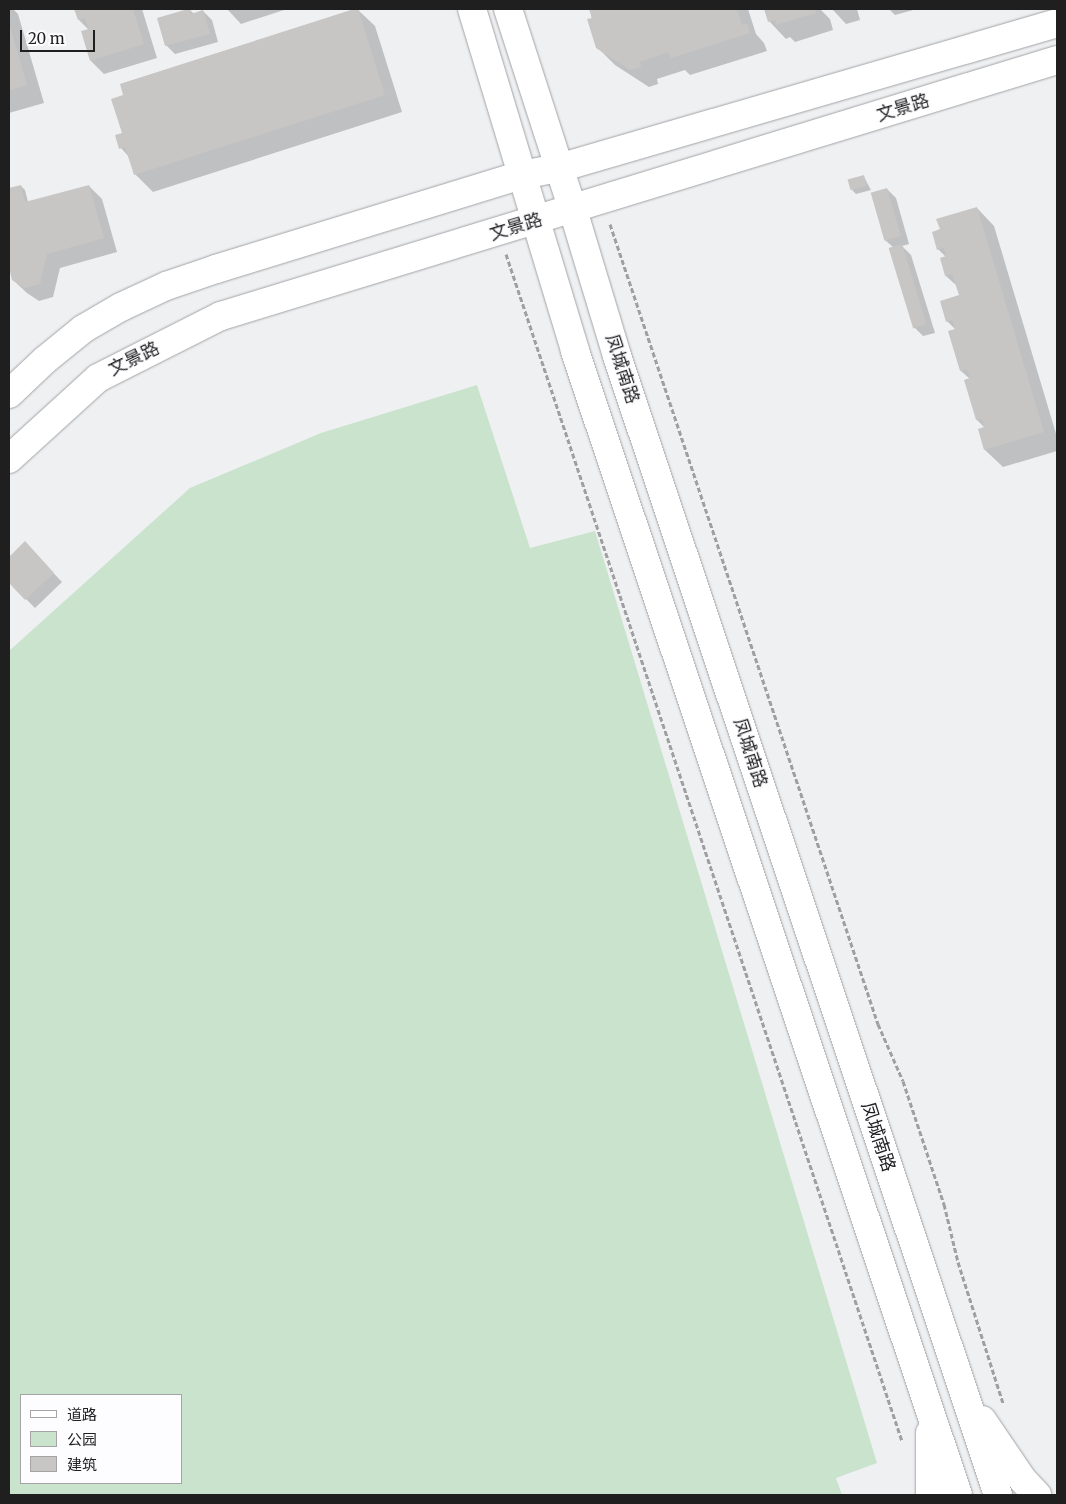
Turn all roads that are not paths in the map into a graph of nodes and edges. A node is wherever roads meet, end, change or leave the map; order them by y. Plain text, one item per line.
1 (472, 9) edge
2 (508, 9) edge
3 (1057, 23) edge
4 (1057, 60) edge
5 (559, 168) junction
6 (522, 175) junction
7 (573, 210) junction
8 (537, 221) junction
9 (9, 394) edge
10 (9, 459) edge
11 (962, 1390) junction
12 (927, 1402) junction
13 (930, 1495) edge
14 (958, 1495) edge
15 (998, 1495) edge
16 (1037, 1495) edge

1 - 6 street
2 - 5 street, 凤城南路
3 - 5 street
4 - 7 street, 文景路
5 - 6 street
5 - 7 street, 凤城南路
6 - 8 street
6 - 9 street
7 - 8 street, 文景路
7 - 11 street, 凤城南路
8 - 10 street, 文景路
8 - 12 street
11 - 15 street, 凤城南路
11 - 16 street
12 - 13 street
12 - 14 street

